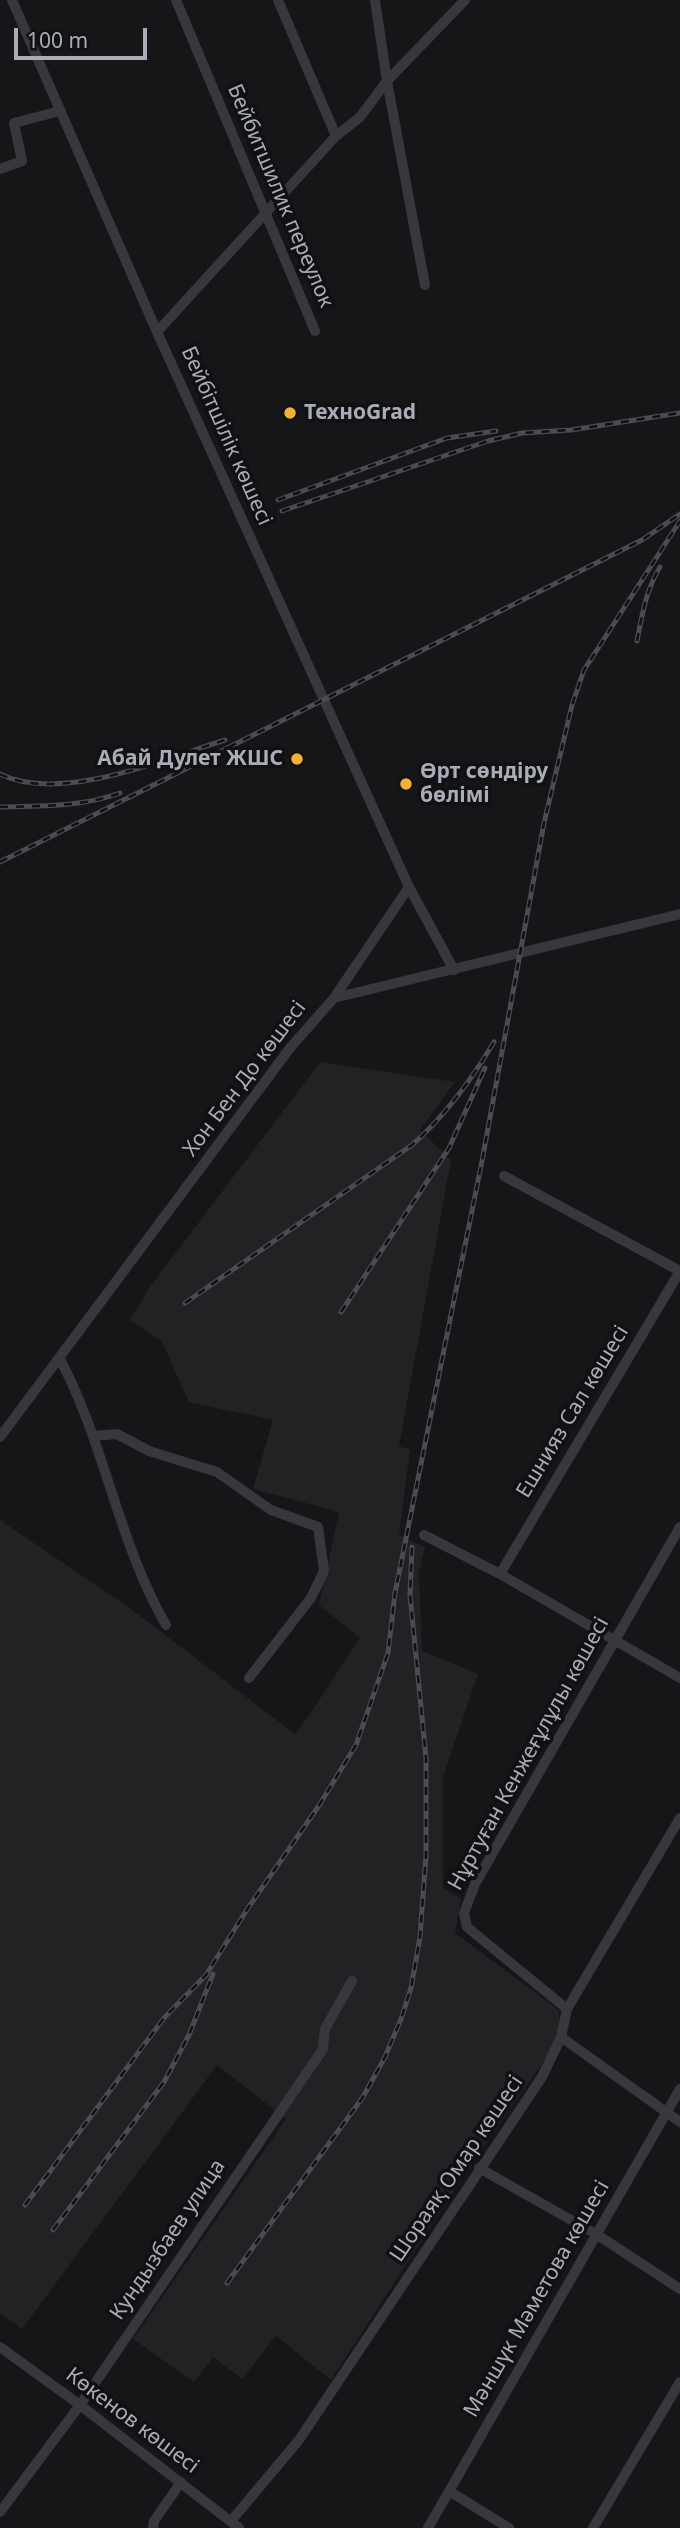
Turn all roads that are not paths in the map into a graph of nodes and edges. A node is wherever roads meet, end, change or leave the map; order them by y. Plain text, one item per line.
1 (12, 0) edge
2 (176, 0) edge
3 (278, 0) edge
4 (375, 0) edge
5 (465, 0) edge
6 (387, 81) junction
7 (60, 111) junction
8 (336, 136) junction
9 (0, 169) edge
10 (265, 212) junction
11 (425, 285) dead end
12 (315, 331) dead end
13 (157, 332) junction
14 (409, 887) junction
15 (680, 914) edge
16 (454, 970) junction
17 (334, 998) junction
18 (504, 1176) dead end
19 (680, 1271) edge
20 (60, 1359) junction
21 (93, 1436) junction
22 (0, 1437) edge
23 (680, 1527) edge
24 (424, 1535) dead end
25 (500, 1574) junction
26 (166, 1625) dead end
27 (615, 1639) junction
28 (249, 1678) dead end
29 (680, 1678) edge
30 (680, 1818) edge
31 (352, 1981) dead end
32 (567, 2009) junction
33 (561, 2037) junction
34 (680, 2089) edge
35 (665, 2112) junction
36 (680, 2122) edge
37 (479, 2168) junction
38 (596, 2234) junction
39 (680, 2289) edge
40 (0, 2347) edge
41 (680, 2382) edge
42 (80, 2405) junction
43 (181, 2482) junction
44 (449, 2491) junction
45 (0, 2512) edge
46 (235, 2525) edge
47 (153, 2528) edge
48 (428, 2528) edge
49 (509, 2528) edge
50 (593, 2528) edge

1 - 7 street, Бейбітшілік көшесі
2 - 10 street, Бейбитшилик переулок
3 - 8 street
4 - 6 street
5 - 6 street
6 - 8 street
6 - 11 street
7 - 9 street
7 - 13 street, Бейбітшілік көшесі
8 - 10 street
10 - 12 street, Бейбитшилик переулок
10 - 13 street
13 - 14 street, Бейбітшілік көшесі
14 - 16 street, Бейбітшілік көшесі
14 - 17 street
15 - 16 street, Хон Бен До көшесі
16 - 17 street, Хон Бен До көшесі
17 - 20 street, Хон Бен До көшесі
18 - 19 street
19 - 25 street, Ешнияз Сал көшесі
20 - 21 street
20 - 22 street, Хон Бен До көшесі
21 - 26 street
21 - 28 street
23 - 27 street, Нұртуған Кенжеғұлұлы көшесі
24 - 25 street
25 - 27 street
27 - 29 street
27 - 32 street, Нұртуған Кенжеғұлұлы көшесі
30 - 32 street, Шораяқ Омар көшесі
31 - 42 street, Кундызбаев улица
32 - 33 street, Шораяқ Омар көшесі
33 - 35 street
33 - 37 street, Шораяқ Омар көшесі
34 - 35 street, Мәншүк Мәметова көшесі
35 - 36 street
35 - 38 street, Мәншүк Мәметова көшесі
37 - 38 street
37 - 46 street, Шораяқ Омар көшесі
38 - 39 street
38 - 44 street, Мәншүк Мәметова көшесі
40 - 42 street, Көкенов көшесі
41 - 50 street
42 - 43 street, Көкенов көшесі
42 - 45 street, Кундызбаев улица
43 - 46 street, Көкенов көшесі
43 - 47 street
44 - 48 street, Мәншүк Мәметова көшесі
44 - 49 street

